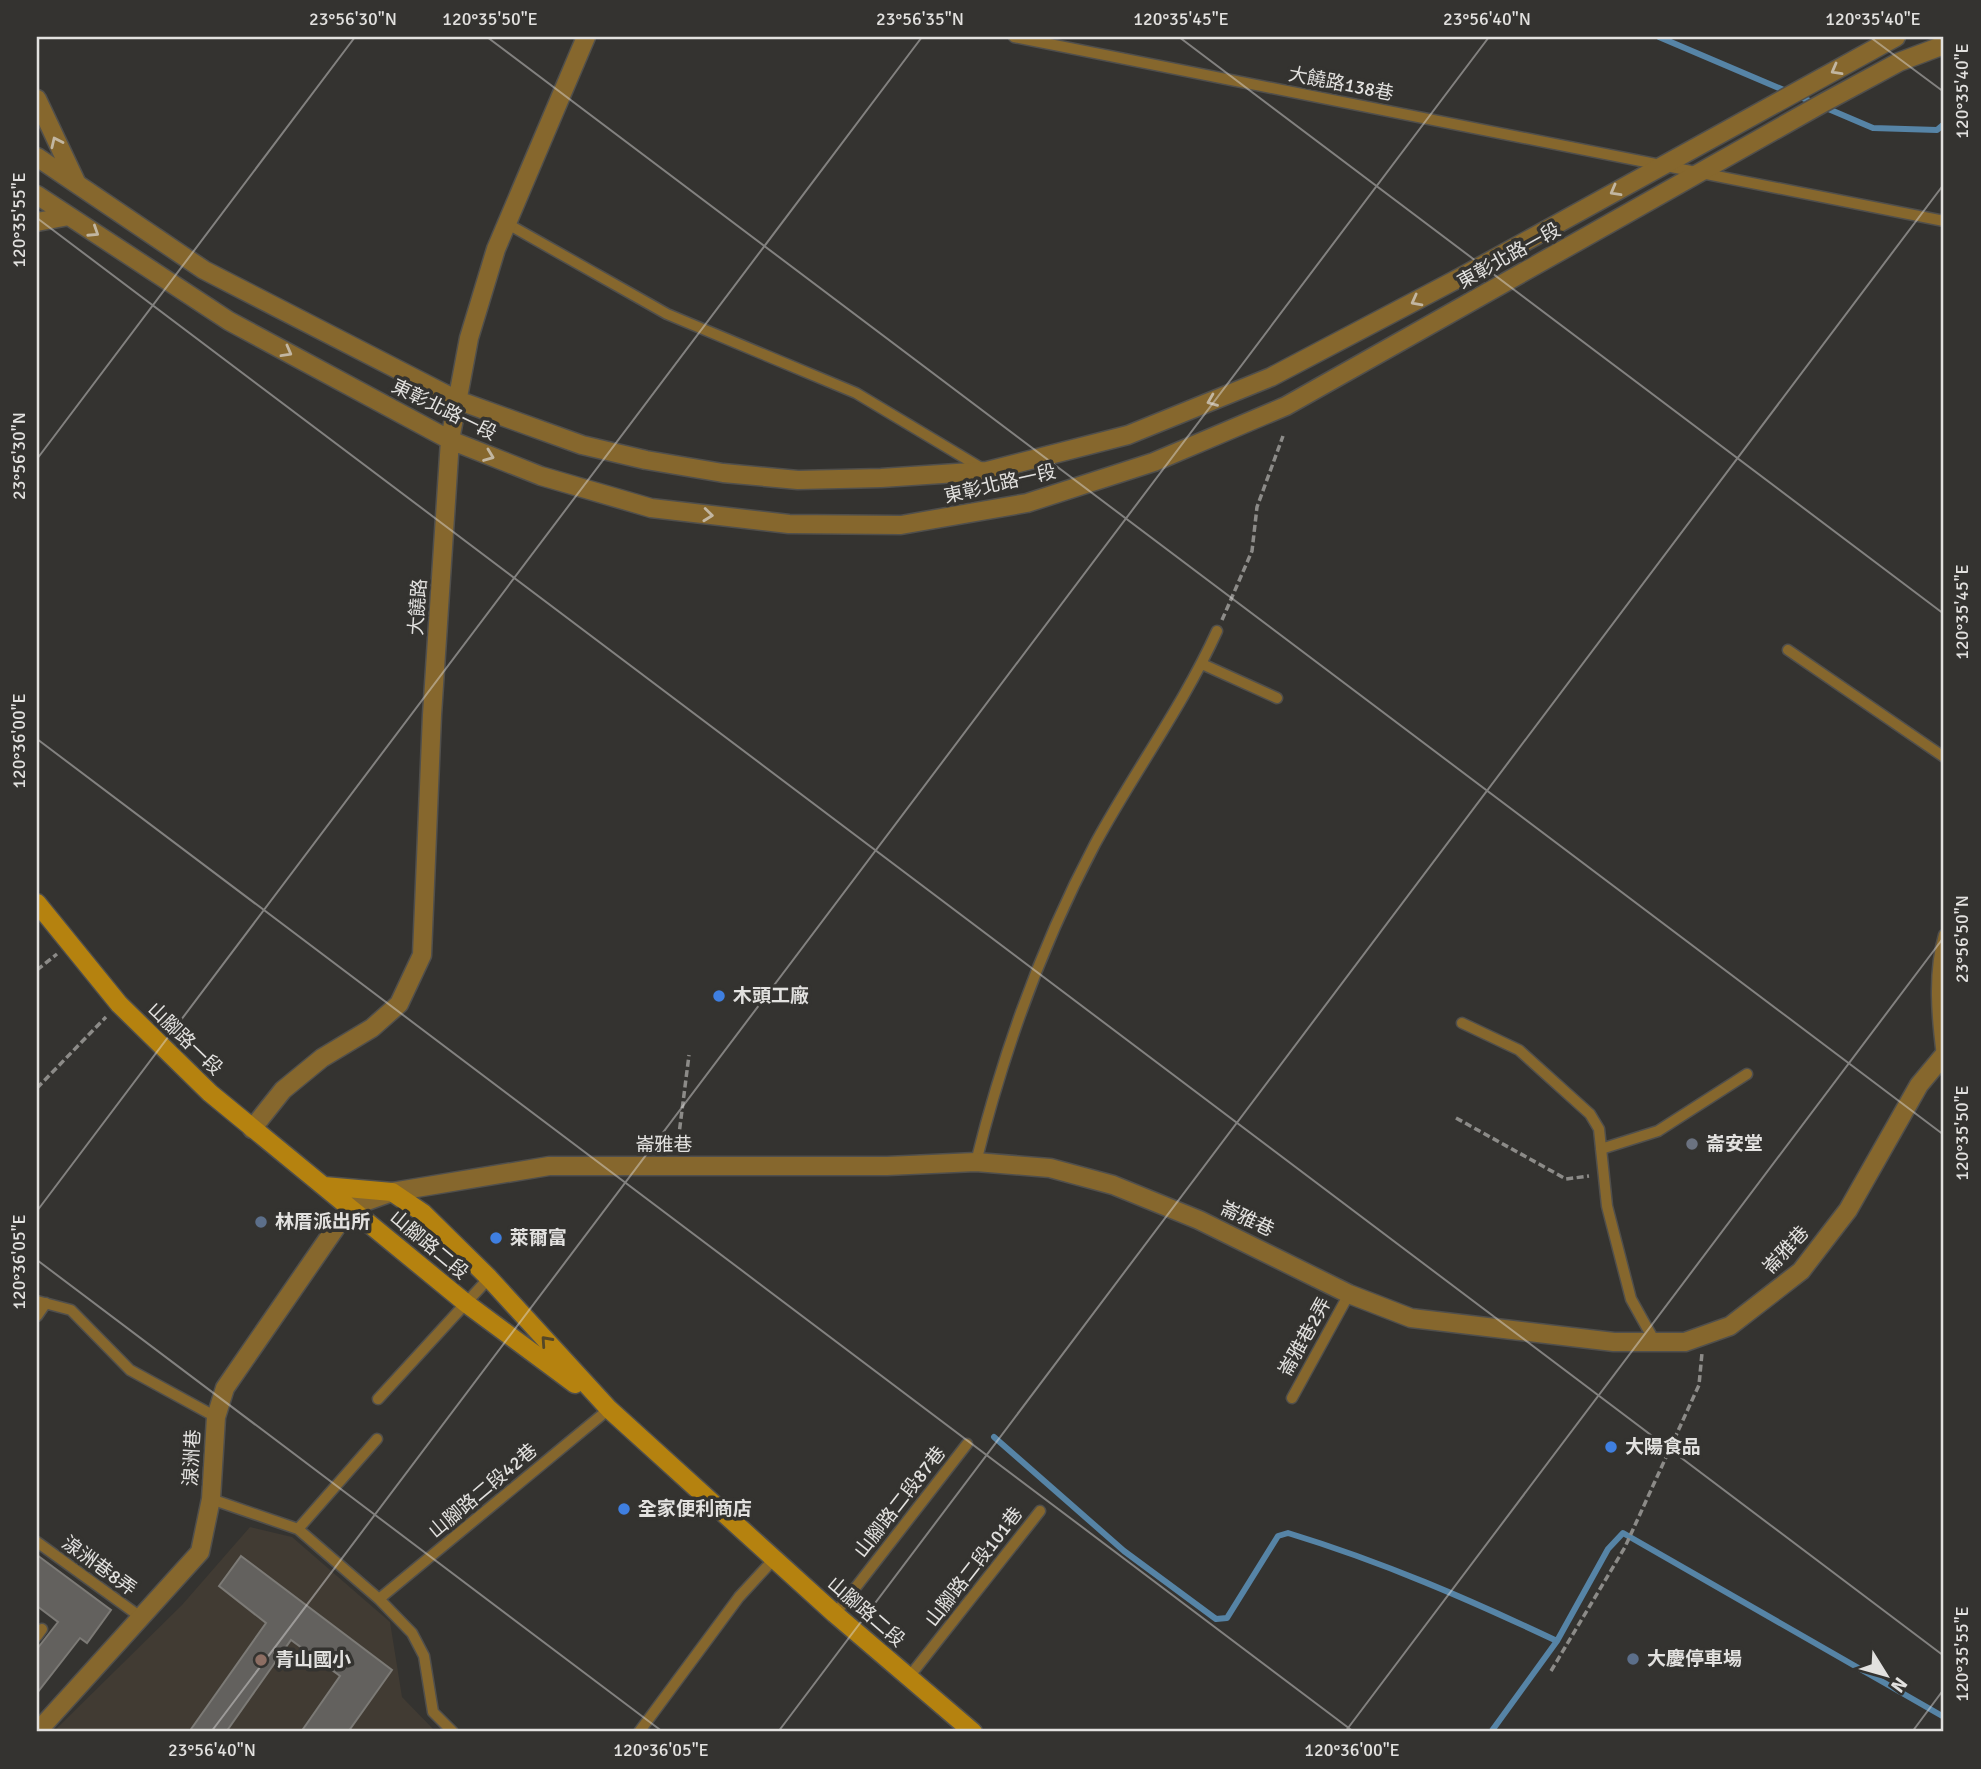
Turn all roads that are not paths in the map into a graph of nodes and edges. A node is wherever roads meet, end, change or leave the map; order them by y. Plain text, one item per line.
1 (586, 37) edge
2 (1014, 37) edge
3 (1895, 37) edge
4 (1944, 45) edge
5 (37, 99) edge
6 (37, 157) edge
7 (1661, 165) junction
8 (1696, 174) junction
9 (76, 184) junction
10 (37, 195) edge
11 (69, 216) junction
12 (1944, 221) edge
13 (37, 222) edge
14 (506, 223) junction
15 (457, 400) junction
16 (450, 440) junction
17 (987, 471) junction
18 (1217, 631) road end
19 (1787, 650) dead end
20 (1202, 664) junction
21 (1277, 698) dead end
22 (1944, 757) edge
23 (37, 903) edge
24 (1944, 935) edge
25 (1462, 1023) dead end
26 (1943, 1056) edge
27 (1747, 1074) dead end
28 (252, 1129) junction
29 (1601, 1149) junction
30 (976, 1162) junction
31 (324, 1186) junction
32 (392, 1192) junction
33 (350, 1207) junction
34 (489, 1278) junction
35 (1349, 1294) junction
36 (41, 1302) edge
37 (467, 1304) junction
38 (37, 1316) edge
39 (1656, 1344) junction
40 (1292, 1398) dead end
41 (378, 1399) dead end
42 (609, 1409) junction
43 (216, 1417) junction
44 (377, 1439) dead end
45 (967, 1444) dead end
46 (211, 1499) junction
47 (1041, 1511) dead end
48 (298, 1529) junction
49 (37, 1542) edge
50 (774, 1559) junction
51 (379, 1600) junction
52 (835, 1615) junction
53 (142, 1618) junction
54 (909, 1677) junction
55 (37, 1732) edge
56 (453, 1732) edge
57 (639, 1732) edge
58 (973, 1732) edge

1 - 14 street, 大饒路
2 - 7 lane, 大饒路138巷
3 -> 7 street, 東彰北路一段
4 - 8 street, 東彰北路一段
9 -> 5 street
6 - 9 street, 東彰北路一段
7 - 8 lane, 大饒路138巷
7 -> 17 street, 東彰北路一段
8 - 12 lane, 大饒路138巷
16 -> 8 street, 東彰北路一段
9 - 15 street, 東彰北路一段
10 - 11 street, 東彰北路一段
11 - 13 street
11 -> 16 street, 東彰北路一段
14 - 15 street, 大饒路
14 - 17 lane
15 - 16 street, 大饒路
15 - 17 street, 東彰北路一段
16 - 28 street, 大饒路
18 - 20 lane
19 - 22 lane
20 - 21 lane
20 - 30 lane
23 - 28 main road, 山腳路一段
24 - 26 lane, 崙雅巷
25 - 29 lane
26 - 39 street, 崙雅巷
27 - 29 lane
28 - 31 main road, 山腳路一段
29 - 39 lane
30 - 32 street, 崙雅巷
30 - 35 street, 崙雅巷
31 - 32 main road, 山腳路二段
31 - 33 main road, 山腳路二段
32 - 33 street
32 - 34 main road, 山腳路二段
33 - 37 main road, 山腳路二段
33 - 43 street, 湶洲巷
34 - 37 lane
42 -> 34 main road, 山腳路二段
35 - 39 street, 崙雅巷
35 - 40 lane, 崙雅巷2弄
36 - 38 lane
36 - 43 lane
37 - 41 lane
37 - 42 main road, 山腳路二段
42 - 50 main road, 山腳路二段
42 - 51 lane, 山腳路二段42巷
43 - 46 street, 湶洲巷
44 - 48 lane
45 - 52 lane, 山腳路二段87巷
46 - 48 lane
46 - 53 street, 湶洲巷
47 - 54 lane, 山腳路二段101巷
48 - 51 lane
49 - 53 lane, 湶洲巷8弄
50 - 52 main road, 山腳路二段
50 - 57 lane
51 - 56 lane
52 - 54 main road, 山腳路二段
53 - 55 street, 湶洲巷
54 - 58 main road, 山腳路二段

